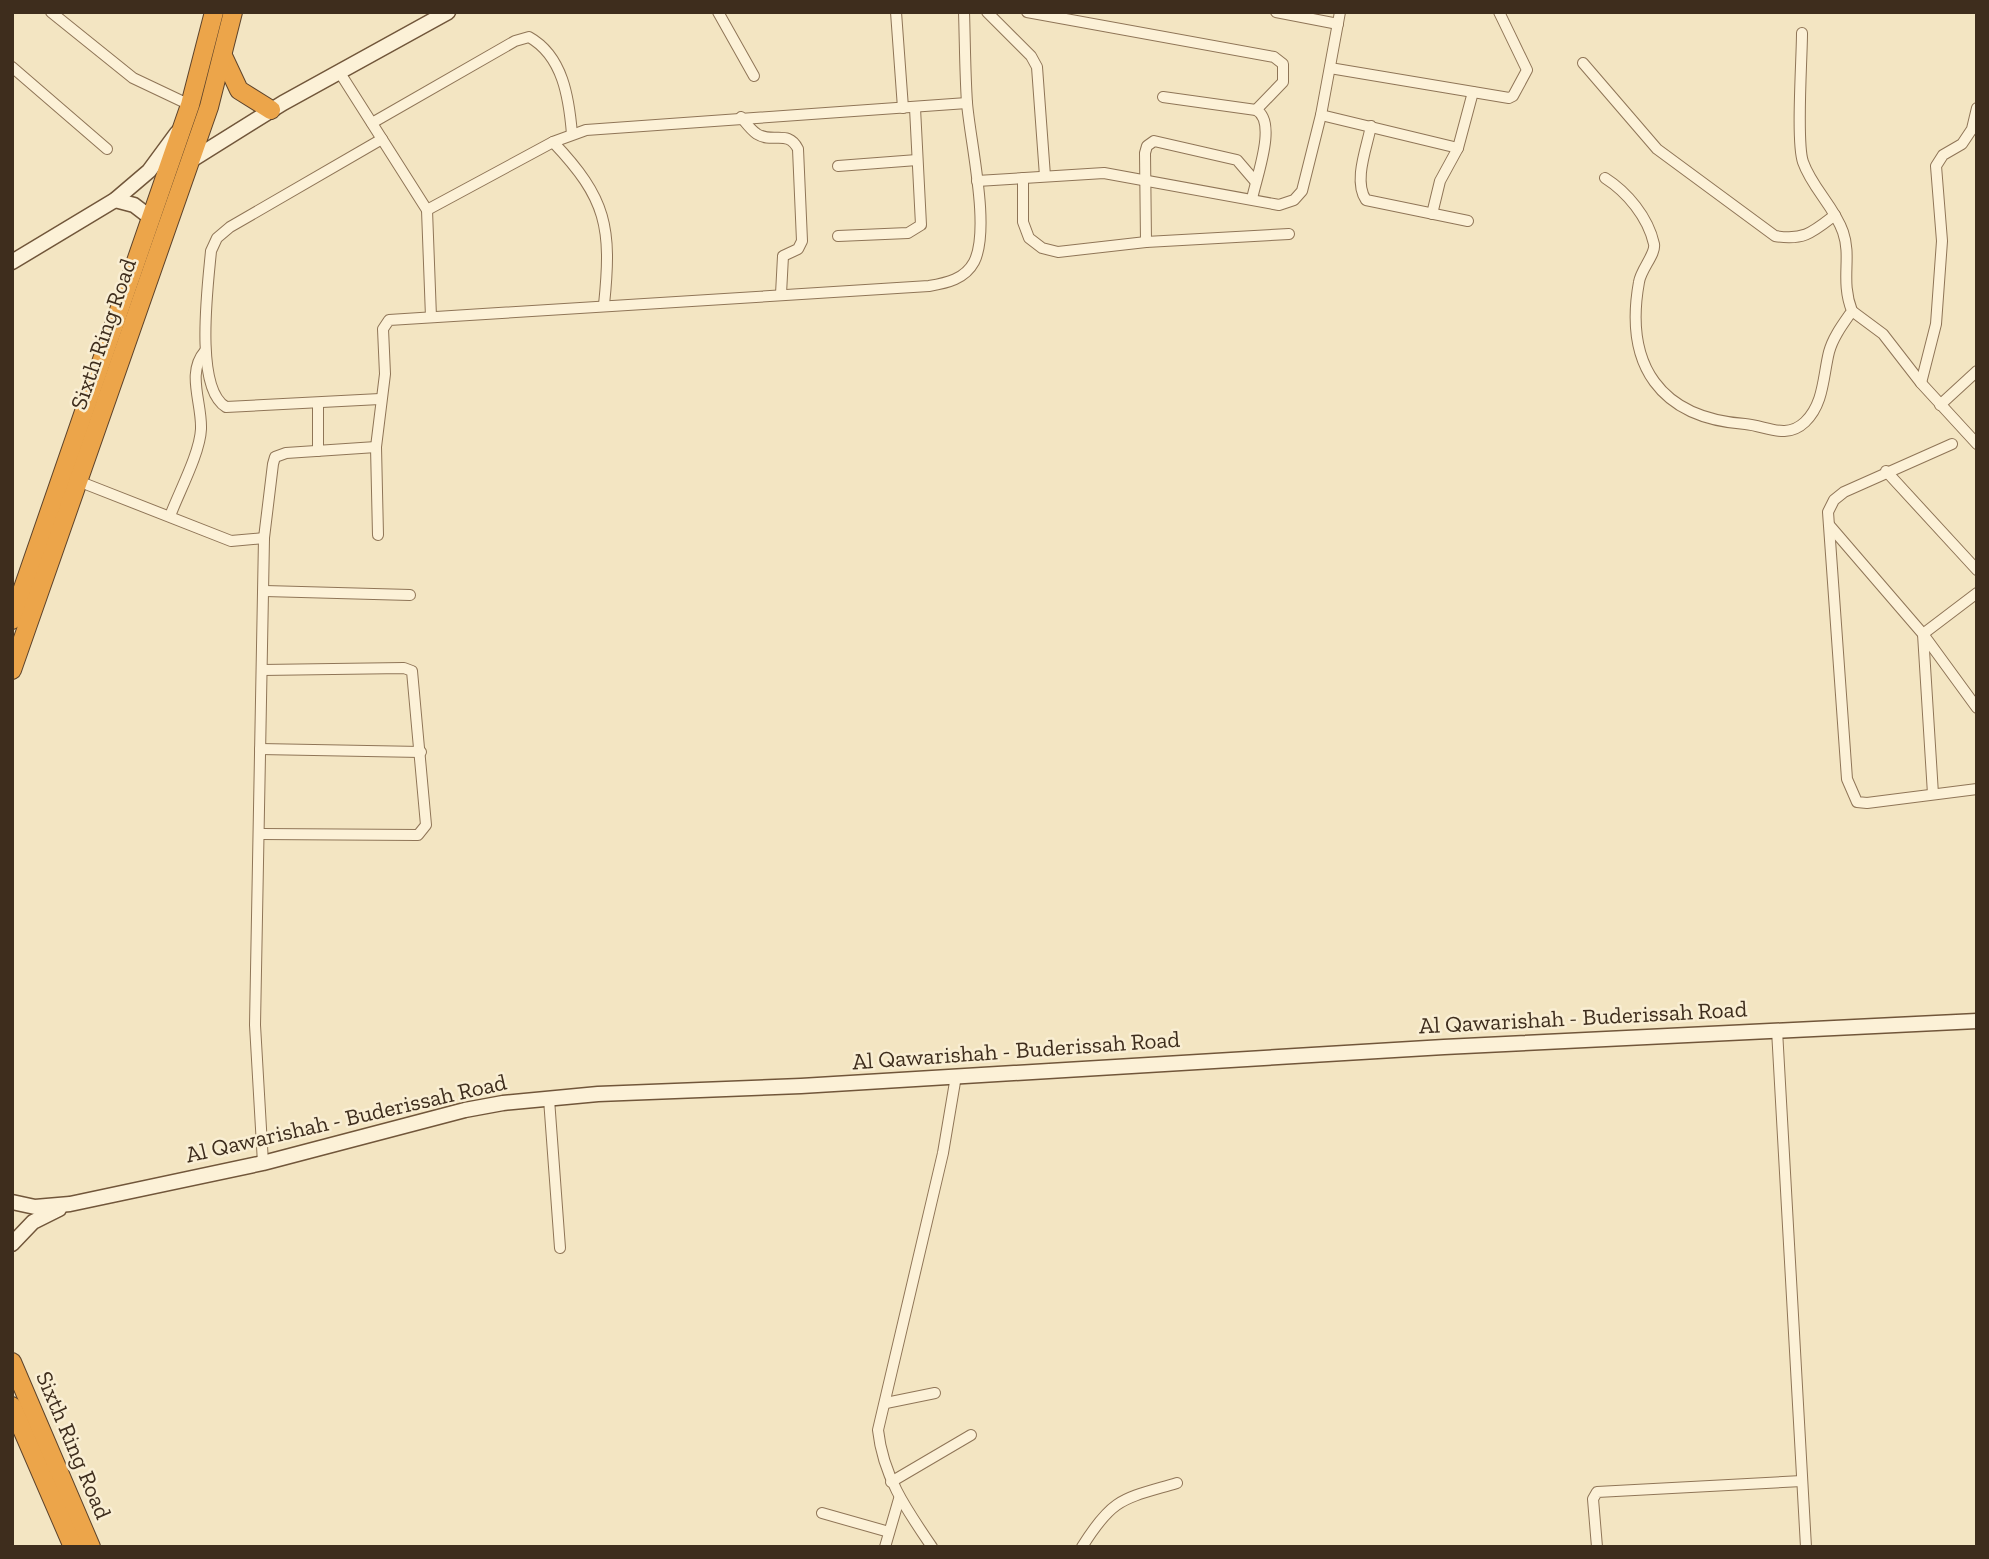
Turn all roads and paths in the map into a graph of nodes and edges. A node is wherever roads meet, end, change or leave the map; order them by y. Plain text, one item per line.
1 (51, 12) edge
2 (214, 12) edge
3 (233, 12) edge
4 (448, 12) edge
5 (718, 12) edge
6 (897, 12) edge
7 (964, 12) edge
8 (987, 12) edge
9 (1027, 12) edge
10 (1276, 12) edge
11 (1340, 12) edge
12 (1499, 12) edge
13 (1338, 24) junction
14 (1802, 33) dead end
15 (224, 58) junction
16 (1583, 63) dead end
17 (12, 66) edge
18 (1330, 68) junction
19 (340, 73) junction
20 (754, 76) dead end
21 (1473, 92) junction
22 (1163, 97) dead end
23 (967, 103) junction
24 (190, 106) junction
25 (909, 108) junction
26 (1977, 108) edge
27 (271, 110) junction
28 (1256, 110) junction
29 (1321, 114) junction
30 (741, 117) junction
31 (372, 123) junction
32 (1371, 126) junction
33 (179, 130) junction
34 (572, 134) junction
35 (382, 139) junction
36 (552, 142) junction
37 (1458, 148) junction
38 (107, 149) dead end
39 (917, 160) junction
40 (190, 162) junction
41 (838, 166) dead end
42 (1045, 176) junction
43 (1023, 178) junction
44 (1605, 178) dead end
45 (1147, 180) junction
46 (977, 181) junction
47 (1255, 181) junction
48 (1252, 199) junction
49 (115, 200) junction
50 (427, 210) junction
51 (1432, 214) junction
52 (1835, 215) junction
53 (151, 218) junction
54 (1468, 221) dead end
55 (1289, 234) dead end
56 (838, 236) dead end
57 (1146, 242) junction
58 (12, 262) edge
59 (781, 294) junction
60 (604, 305) junction
61 (1852, 311) junction
62 (431, 317) junction
63 (205, 351) junction
64 (1977, 371) edge
65 (1921, 383) junction
66 (380, 399) junction
67 (318, 403) junction
68 (1940, 405) junction
69 (1952, 444) dead end
70 (1977, 444) edge
71 (376, 447) junction
72 (318, 451) junction
73 (1886, 471) junction
74 (78, 481) junction
75 (170, 516) junction
76 (1830, 526) junction
77 (378, 535) dead end
78 (264, 538) junction
79 (1977, 570) edge
80 (265, 591) junction
81 (1977, 593) edge
82 (410, 595) dead end
83 (12, 620) edge
84 (1923, 634) junction
85 (12, 670) edge
86 (262, 670) junction
87 (1977, 708) edge
88 (260, 749) junction
89 (421, 752) junction
90 (1977, 789) edge
91 (1933, 794) junction
92 (261, 834) junction
93 (1977, 1021) edge
94 (1777, 1030) junction
95 (956, 1076) junction
96 (549, 1099) junction
97 (263, 1163) junction
98 (12, 1202) edge
99 (70, 1204) junction
100 (12, 1244) edge
101 (560, 1248) dead end
102 (12, 1362) edge
103 (935, 1393) dead end
104 (886, 1403) junction
105 (12, 1406) edge
106 (971, 1435) dead end
107 (1802, 1480) junction
108 (891, 1482) junction
109 (1177, 1483) dead end
110 (899, 1499) junction
111 (822, 1513) dead end
112 (890, 1532) junction
113 (73, 1547) edge
114 (91, 1547) edge
115 (885, 1547) edge
116 (932, 1547) edge
117 (1083, 1547) edge
118 (1597, 1547) edge
119 (1806, 1547) edge

1 - 24 street
2 - 24 highway, Sixth Ring Road
3 - 15 highway, Sixth Ring Road
4 - 19 main road
5 - 20 street
6 - 25 street
7 - 23 street
8 - 42 street
9 - 28 street
10 - 13 street
11 - 13 street
12 - 21 street
13 - 18 street
14 - 52 street
15 - 27 highway
15 - 40 highway, Sixth Ring Road
16 - 52 street
17 - 38 street
18 - 21 street
18 - 29 street
19 - 27 main road
19 - 31 street
21 - 37 street
22 - 28 street
23 - 25 street
23 - 46 street
24 - 33 highway, Sixth Ring Road
25 - 30 street
25 - 39 street
26 - 65 street
27 - 40 main road
28 - 47 street
29 - 32 street
29 - 48 street
30 - 34 street
30 - 59 street
31 - 34 street
31 - 35 street
32 - 37 street
32 - 51 street
33 - 49 main road
33 - 53 highway, Sixth Ring Road
34 - 36 street
35 - 50 street
35 - 63 street
36 - 50 street
36 - 60 street
37 - 51 street
39 - 41 street
39 - 56 street
40 - 74 highway, Sixth Ring Road
42 - 43 street
42 - 45 street
43 - 46 street
43 - 57 street
44 - 61 street
45 - 47 street
45 - 48 street
45 - 57 street
46 - 59 street
47 - 48 street
49 - 53 main road
49 - 58 main road
50 - 62 street
51 - 54 street
52 - 61 street
53 - 83 highway, Sixth Ring Road
55 - 57 street
59 - 60 street
60 - 62 street
61 - 65 street
62 - 66 street
63 - 67 street
63 - 75 street
64 - 68 street
65 - 68 street
66 - 67 street
66 - 71 street
67 - 72 street
68 - 70 street
69 - 73 street
71 - 72 street
71 - 77 street
72 - 78 street
73 - 76 street
73 - 79 street
74 - 75 street
74 - 85 highway, Sixth Ring Road
75 - 78 street
76 - 84 street
76 - 91 street
78 - 80 street
80 - 82 street
80 - 86 street
81 - 84 street
84 - 87 street
84 - 91 street
86 - 88 street
86 - 89 street
88 - 89 street
88 - 92 street
89 - 92 street
90 - 91 street
92 - 97 street
93 - 94 main road, Al Qawarishah - Buderissah Road
94 - 95 main road, Al Qawarishah - Buderissah Road
94 - 107 street
95 - 96 main road, Al Qawarishah - Buderissah Road
95 - 104 street
96 - 97 main road, Al Qawarishah - Buderissah Road
96 - 101 street
97 - 99 main road, Al Qawarishah - Buderissah Road
98 - 99 main road
99 - 100 main road
102 - 114 highway, Sixth Ring Road
103 - 104 street
104 - 108 street
105 - 113 highway, Sixth Ring Road
106 - 108 street
107 - 118 street
107 - 119 street
108 - 110 street
109 - 117 street
110 - 112 street
110 - 116 street
111 - 112 street
112 - 115 street

